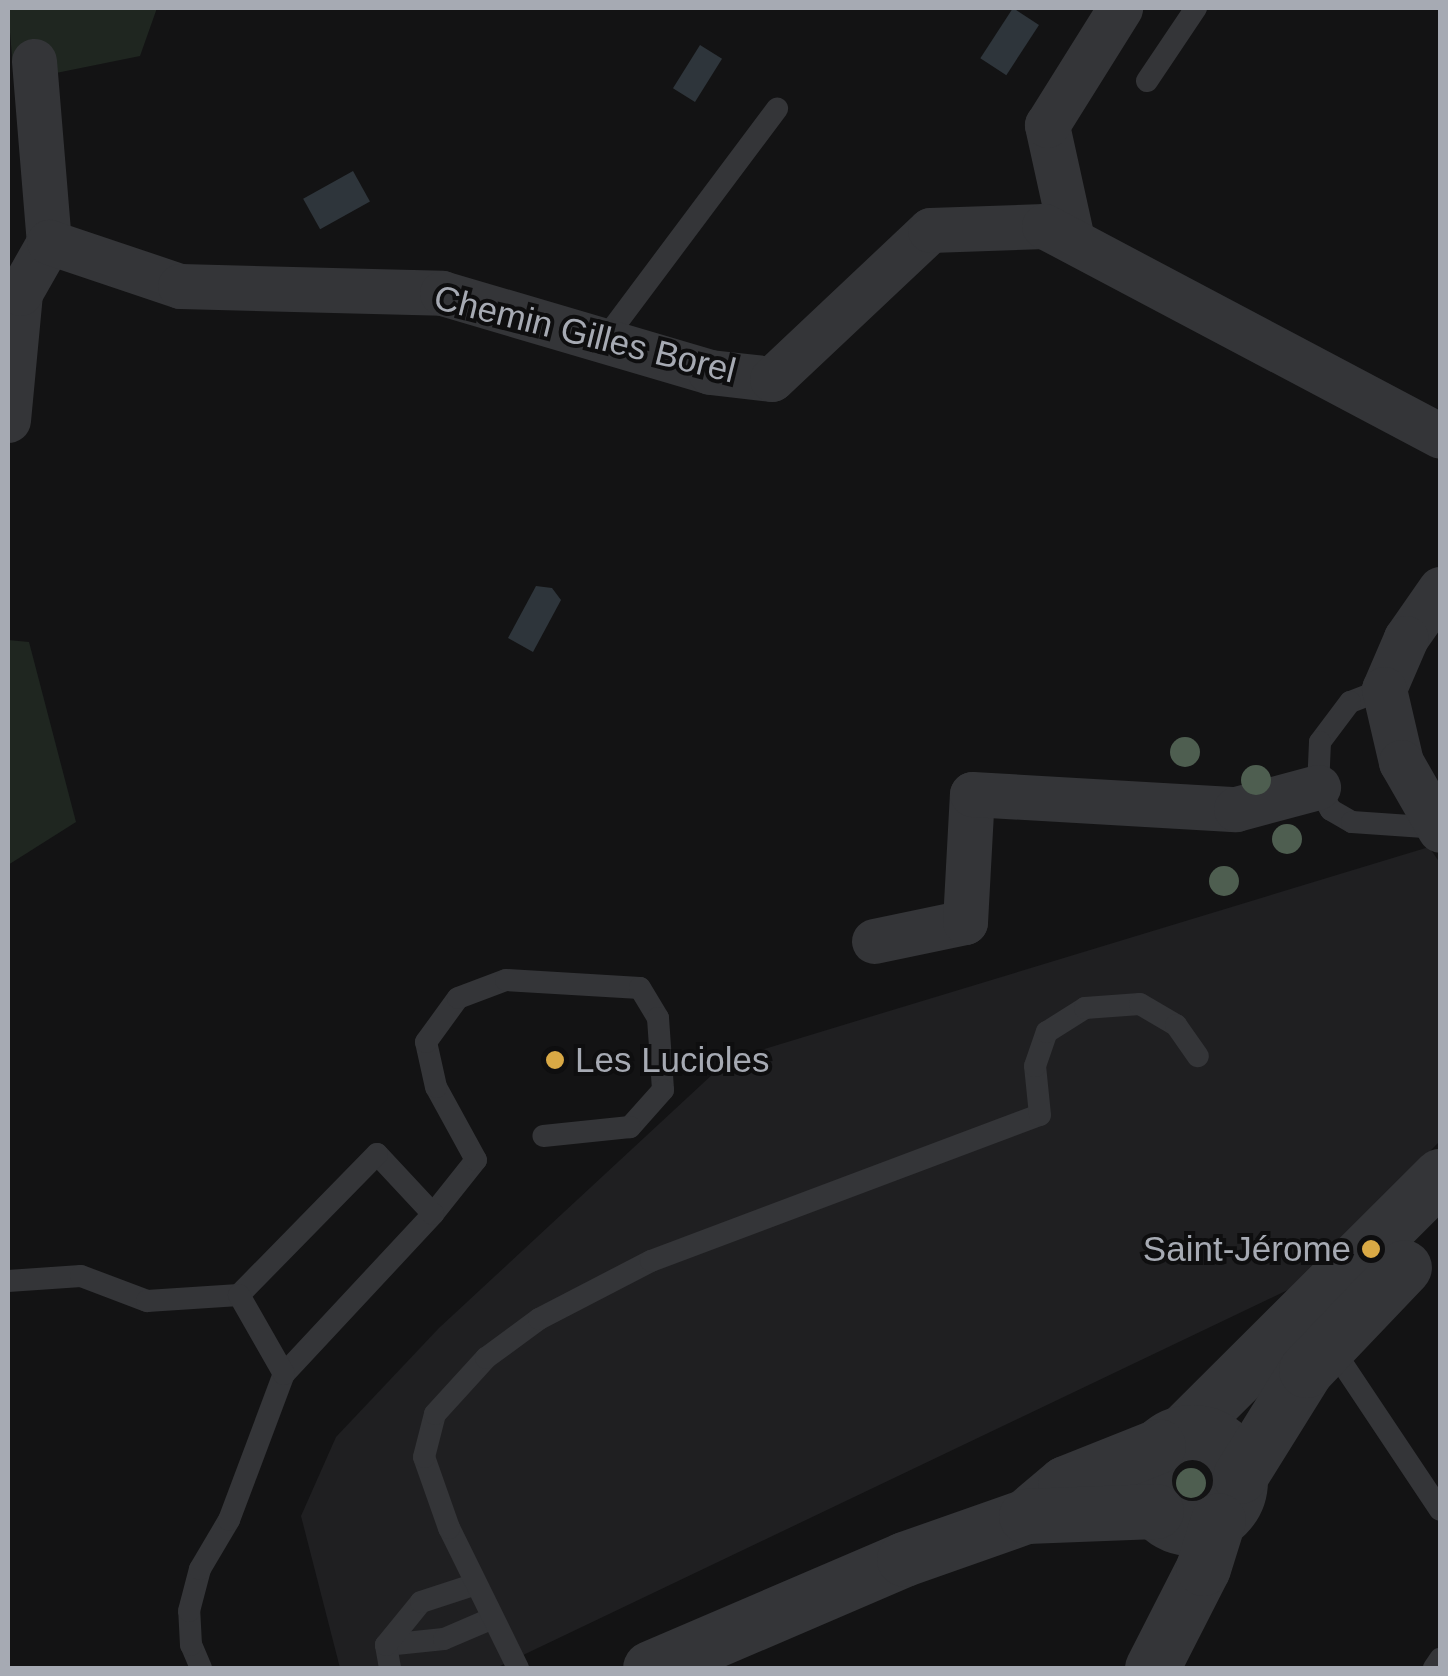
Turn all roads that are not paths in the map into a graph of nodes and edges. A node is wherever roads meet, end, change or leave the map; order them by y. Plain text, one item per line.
1 (1120, 8) edge
2 (1196, 8) edge
3 (34, 61) dead end
4 (1148, 81) dead end
5 (777, 109) dead end
6 (1072, 239) junction
7 (49, 242) junction
8 (604, 340) junction
9 (8, 420) edge
10 (1440, 436) edge
11 (1440, 589) edge
12 (1384, 689) junction
13 (1318, 787) junction
14 (1440, 829) edge
15 (874, 941) dead end
16 (1198, 1056) dead end
17 (543, 1136) dead end
18 (1440, 1176) edge
19 (433, 1214) junction
20 (1440, 1230) edge
21 (8, 1281) edge
22 (239, 1296) junction
23 (1330, 1345) junction
24 (284, 1374) junction
25 (1170, 1439) junction
26 (1195, 1507) junction
27 (1440, 1510) edge
28 (1026, 1516) junction
29 (476, 1584) junction
30 (493, 1618) junction
31 (386, 1644) junction
32 (1440, 1660) edge
33 (1155, 1663) edge
34 (201, 1668) edge
35 (390, 1668) edge
36 (518, 1668) edge
37 (650, 1668) edge
38 (1434, 1668) edge

1 - 6 street
2 - 4 lane
3 - 7 street
5 - 8 lane
6 - 8 street, Chemin Gilles Borel
6 - 10 street, Chemin Gilles Borel
7 - 8 street, Chemin Gilles Borel
7 - 9 street
11 - 12 street
12 - 13 lane
12 - 14 street
13 - 14 lane
13 - 15 street
16 - 29 lane
17 - 19 lane
18 - 25 street
19 - 22 lane
19 - 24 lane
20 - 23 street
21 - 22 lane
22 - 24 lane
23 - 26 street
23 - 27 lane
24 - 34 lane
25 - 26 street
25 - 26 street
25 - 28 street
26 - 28 street
26 - 33 street
28 - 37 street
29 - 30 lane
29 - 31 lane
30 - 31 lane
30 - 36 lane
31 - 35 lane
32 - 38 lane

